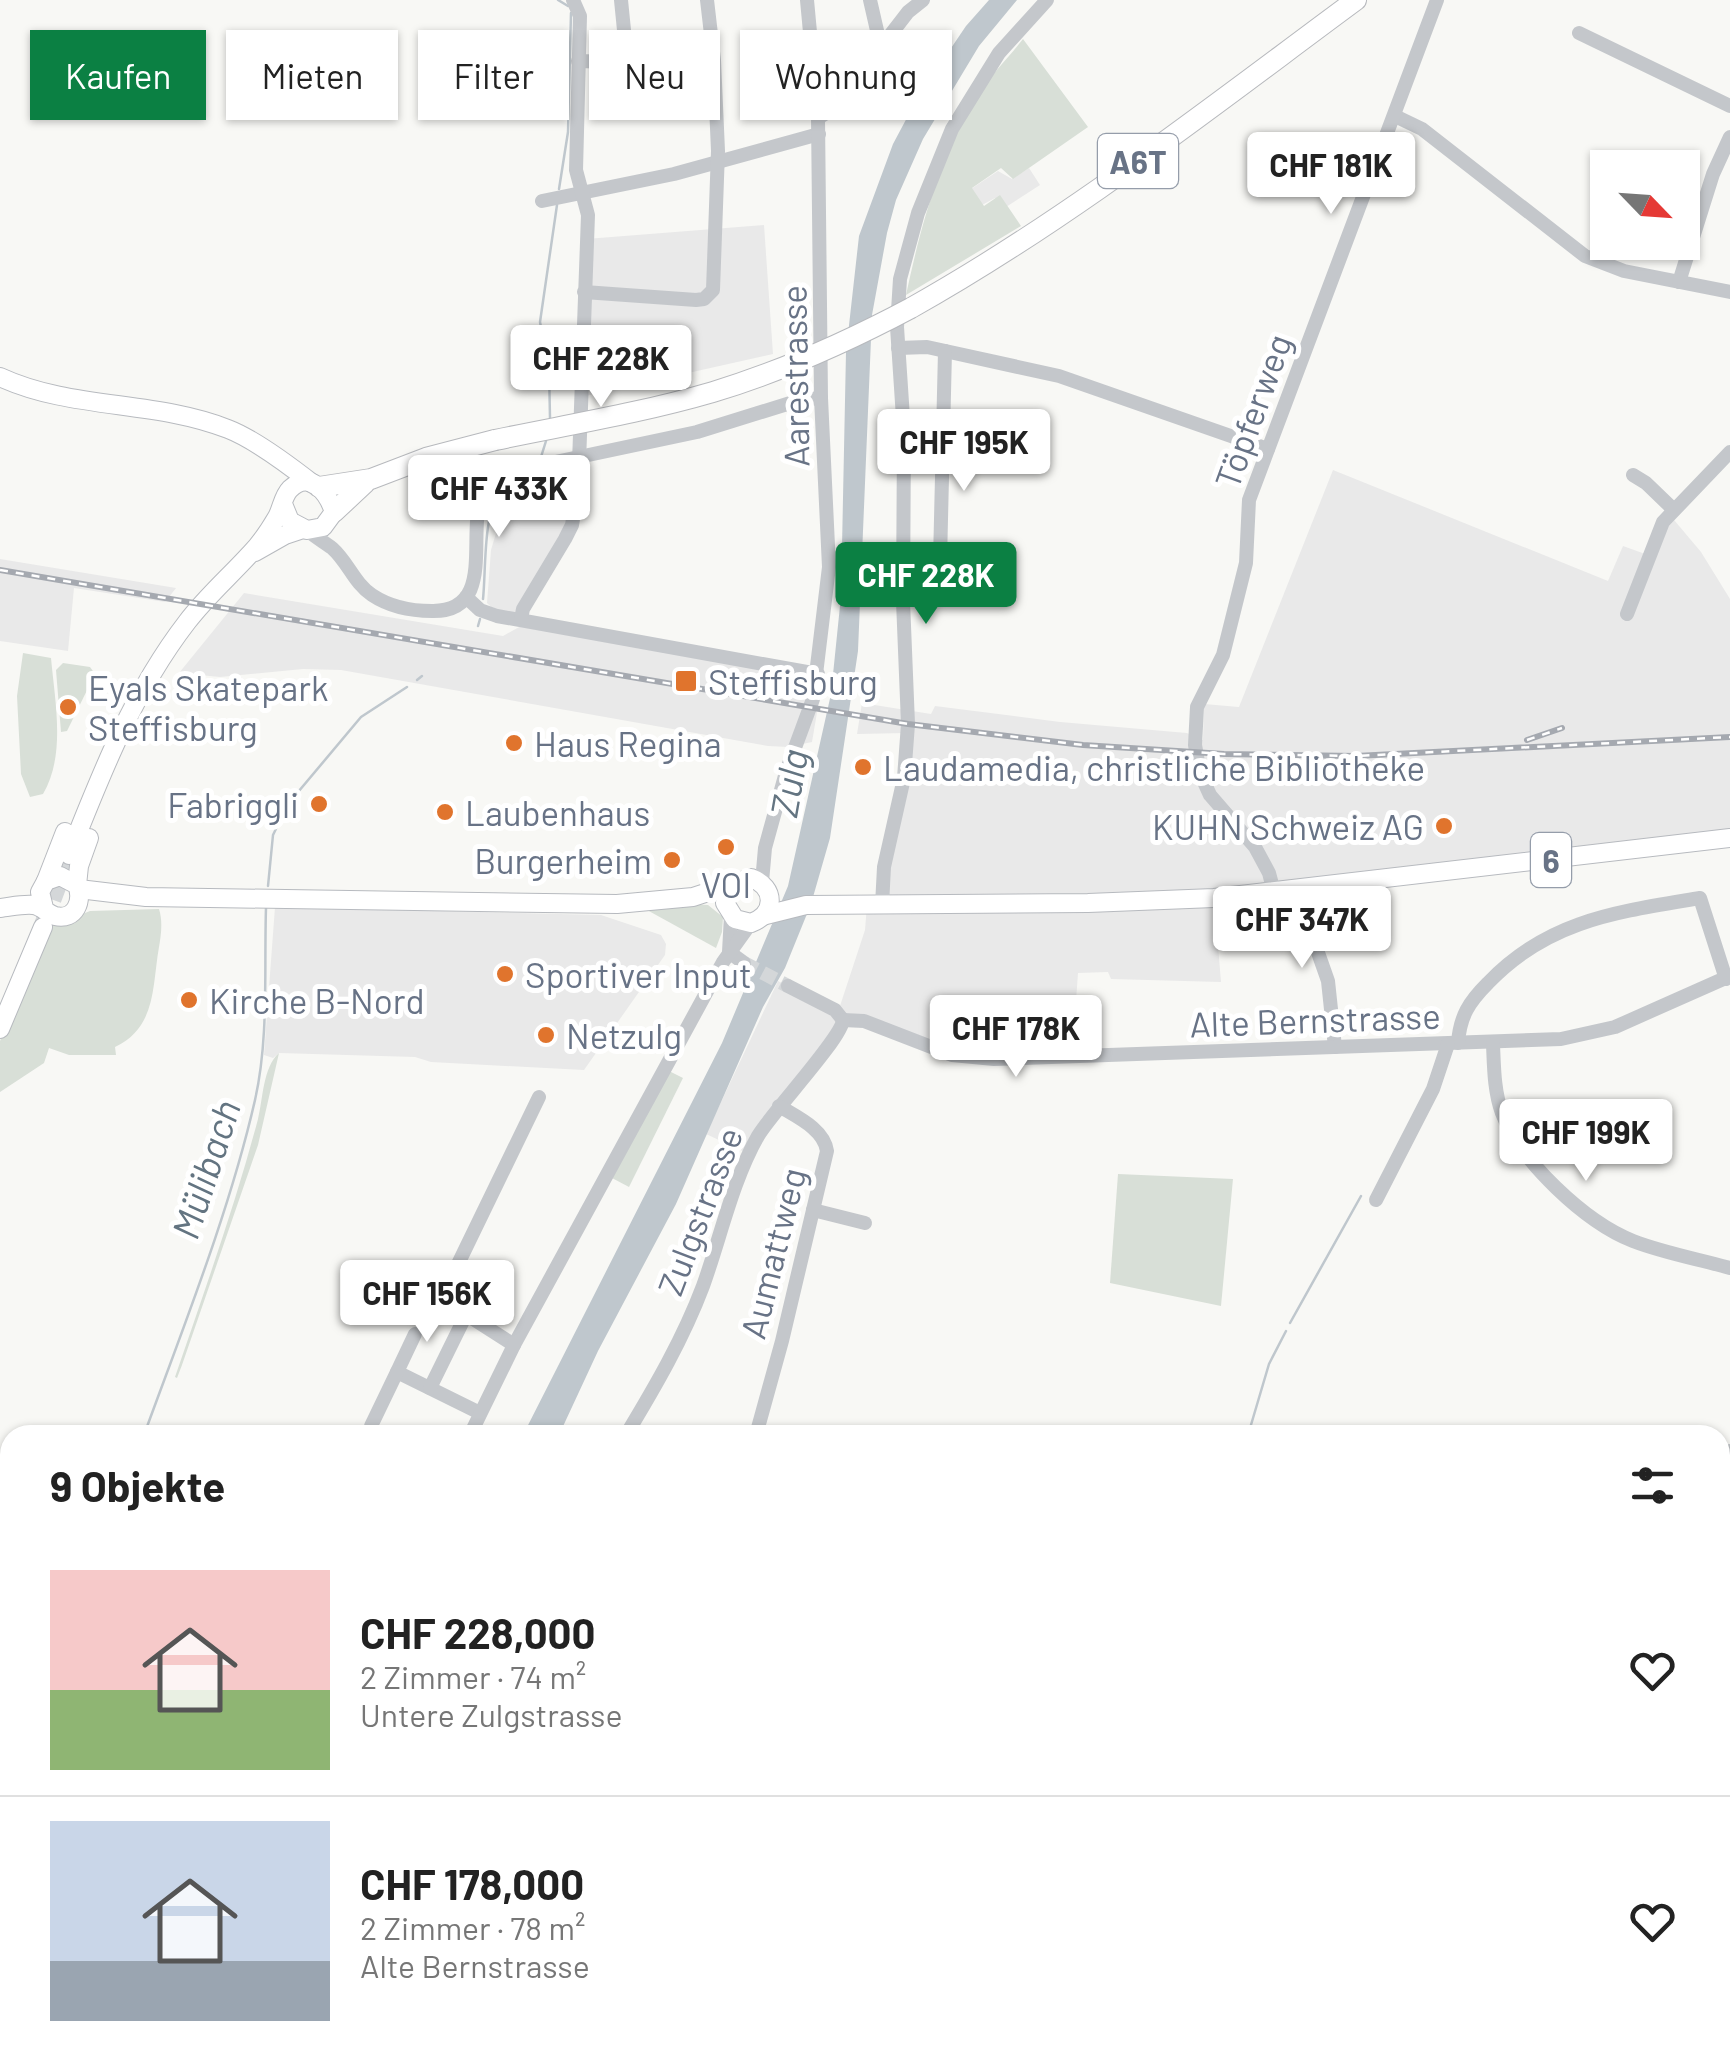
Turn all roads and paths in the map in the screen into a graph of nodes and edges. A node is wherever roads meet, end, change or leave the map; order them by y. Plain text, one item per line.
1 (573, 0) edge
2 (621, 0) edge
3 (707, 0) edge
4 (807, 0) edge
5 (870, 0) edge
6 (923, 0) edge
7 (1047, 0) edge
8 (1356, 0) edge
9 (1437, 0) edge
10 (810, 30) edge
11 (876, 30) edge
12 (894, 30) edge
13 (1580, 33) dead end
14 (578, 62) junction
15 (1730, 106) edge
16 (1396, 116) junction
17 (818, 120) edge
18 (819, 134) junction
19 (1730, 137) edge
20 (718, 162) junction
21 (583, 195) junction
22 (542, 201) dead end
23 (1678, 282) junction
24 (584, 292) junction
25 (1730, 292) edge
26 (898, 348) junction
27 (945, 351) junction
28 (0, 377) edge
29 (821, 398) junction
30 (1268, 449) junction
31 (1730, 452) edge
32 (269, 455) junction
33 (579, 457) junction
34 (1633, 475) dead end
35 (371, 478) junction
36 (316, 486) junction
37 (284, 501) junction
38 (1673, 509) junction
39 (332, 515) junction
40 (305, 530) junction
41 (334, 550) junction
42 (250, 554) junction
43 (903, 567) junction
44 (215, 588) junction
45 (466, 597) junction
46 (1627, 614) dead end
47 (521, 619) junction
48 (818, 674) junction
49 (1730, 838) edge
50 (765, 848) junction
51 (69, 855) tunnel mouth
52 (735, 882) junction
53 (44, 885) junction
54 (1296, 890) junction
55 (1274, 892) junction
56 (78, 893) junction
57 (693, 897) junction
58 (0, 898) edge
59 (766, 903) junction
60 (882, 905) junction
61 (0, 908) edge
62 (728, 912) junction
63 (43, 918) junction
64 (730, 952) junction
65 (744, 962) tunnel mouth
66 (1728, 978) edge
67 (788, 986) tunnel mouth
68 (842, 1020) junction
69 (0, 1029) edge
70 (1453, 1044) junction
71 (1493, 1044) junction
72 (1335, 1048) junction
73 (539, 1097) dead end
74 (779, 1106) junction
75 (1376, 1200) dead end
76 (814, 1210) junction
77 (865, 1223) dead end
78 (1730, 1268) edge
79 (462, 1322) dead end
80 (415, 1334) dead end
81 (514, 1345) junction
82 (397, 1372) junction
83 (430, 1388) junction
84 (480, 1414) junction
85 (371, 1425) edge
86 (475, 1425) edge
87 (632, 1425) edge
88 (759, 1425) edge

1 - 14 street
2 - 14 street
3 - 20 street
4 - 10 street, Aarestrasse
5 - 11 street
6 - 12 street
7 - 26 street
8 - 35 highway, A6T, bridge
9 - 16 street, Töpferweg
13 - 15 street
14 - 21 street
16 - 23 street
16 - 30 street, Töpferweg
17 - 18 street, Aarestrasse
18 - 20 street
18 - 29 street, Aarestrasse
19 - 23 street
20 - 21 street
20 - 24 street
21 - 22 street
21 - 24 street
23 - 25 street
24 - 33 street
26 - 27 street
26 - 43 street
27 - 30 street
27 - 43 street
28 - 32 main road
29 - 33 street
29 - 48 street, Aarestrasse
30 - 55 street, Töpferweg
31 - 38 street
32 - 36 main road
32 - 37 main road
33 - 45 street
33 - 47 street
34 - 38 street
35 - 36 highway, A6T
35 - 39 highway, A6T
36 - 37 main road
36 - 39 main road
37 - 40 main road
37 - 42 main road
38 - 46 street
39 - 40 main road
39 - 41 street
40 - 41 street
40 - 42 main road
41 - 45 street
42 - 44 main road
43 - 60 street
44 - 51 main road
44 - 53 main road
44 - 56 main road
45 - 47 street
47 - 48 street
48 - 50 street, Aarestrasse
49 - 54 main road, 6
50 - 52 street
50 - 59 street
52 - 57 main road
52 - 59 main road
52 - 62 main road
53 - 56 main road
53 - 58 main road
53 - 63 main road
54 - 55 main road, 6
54 - 72 street
55 - 60 main road, 6
56 - 57 main road
56 - 63 main road
57 - 62 main road
59 - 60 main road, 6
59 - 62 main road
59 - 64 street
61 - 63 main road
62 - 64 street
63 - 69 main road
64 - 65 street
64 - 81 street
66 - 70 street
66 - 71 street, Alte Bernstrasse
67 - 68 street, Alte Bernstrasse
68 - 72 street, Alte Bernstrasse
68 - 74 street, Zulgstrasse
70 - 71 street, Alte Bernstrasse
70 - 72 street, Alte Bernstrasse
70 - 75 street
71 - 78 street
73 - 81 street
74 - 76 street, Aumattweg
74 - 87 street, Zulgstrasse
76 - 77 street
76 - 88 street, Aumattweg
79 - 83 street
80 - 82 street
81 - 84 street
82 - 83 street
82 - 85 street
83 - 84 street
84 - 86 street

